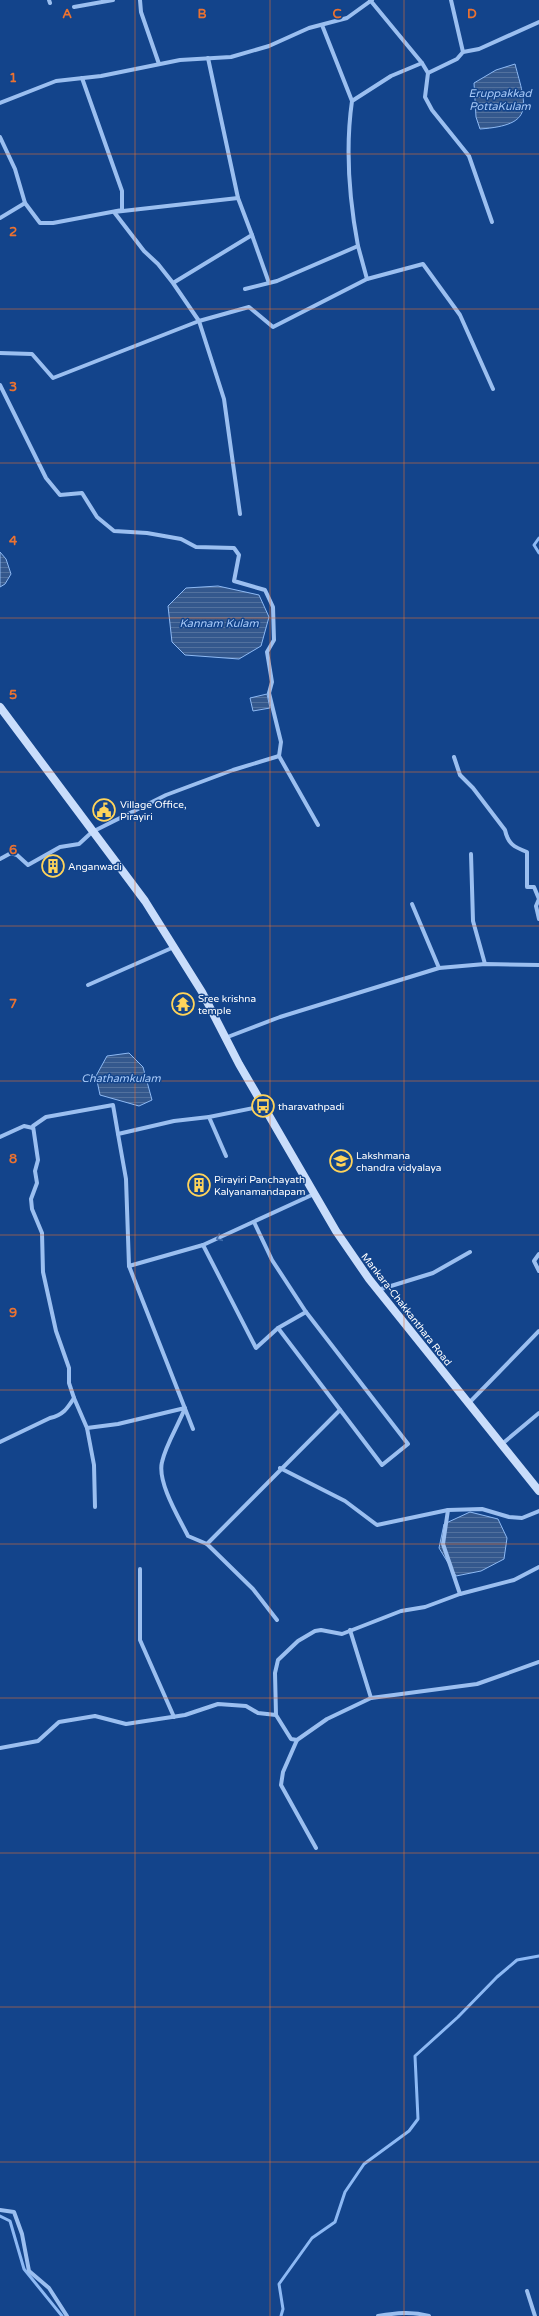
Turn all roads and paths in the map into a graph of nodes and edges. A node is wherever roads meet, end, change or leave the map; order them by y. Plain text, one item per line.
1 (113, 0) edge
2 (140, 0) edge
3 (452, 0) edge
4 (371, 1) edge
5 (74, 7) dead end
6 (539, 22) edge
7 (322, 25) junction
8 (464, 52) junction
9 (208, 58) junction
10 (422, 63) junction
11 (159, 64) junction
12 (428, 73) junction
13 (82, 78) junction
14 (352, 101) junction
15 (0, 103) edge
16 (0, 137) edge
17 (238, 198) junction
18 (24, 203) junction
19 (114, 212) junction
20 (0, 218) edge
21 (492, 222) dead end
22 (252, 235) junction
23 (358, 246) junction
24 (367, 279) junction
25 (173, 283) junction
26 (269, 283) junction
27 (245, 289) dead end
28 (199, 321) junction
29 (0, 353) edge
30 (0, 385) edge
31 (493, 389) dead end
32 (240, 514) dead end
33 (0, 707) edge
34 (279, 756) junction
35 (454, 757) dead end
36 (318, 825) dead end
37 (92, 832) junction
38 (471, 854) dead end
39 (0, 859) edge
40 (412, 904) dead end
41 (539, 919) edge
42 (174, 947) junction
43 (485, 964) junction
44 (539, 965) edge
45 (439, 968) junction
46 (88, 985) dead end
47 (225, 1038) junction
48 (263, 1106) junction
49 (209, 1117) junction
50 (33, 1128) junction
51 (118, 1134) junction
52 (0, 1137) edge
53 (226, 1156) dead end
54 (315, 1194) junction
55 (254, 1222) junction
56 (203, 1245) junction
57 (470, 1252) dead end
58 (539, 1254) edge
59 (129, 1266) junction
60 (539, 1271) edge
61 (378, 1290) junction
62 (306, 1312) junction
63 (278, 1328) junction
64 (539, 1331) edge
65 (74, 1398) junction
66 (468, 1404) junction
67 (185, 1408) junction
68 (340, 1410) junction
69 (539, 1413) edge
70 (87, 1428) junction
71 (193, 1428) dead end
72 (0, 1442) edge
73 (501, 1444) junction
74 (280, 1468) junction
75 (539, 1491) edge
76 (95, 1507) dead end
77 (448, 1510) junction
78 (539, 1510) edge
79 (207, 1544) junction
80 (539, 1567) edge
81 (140, 1569) dead end
82 (460, 1594) junction
83 (277, 1620) dead end
84 (350, 1630) junction
85 (539, 1662) edge
86 (371, 1698) junction
87 (276, 1715) junction
88 (174, 1717) junction
89 (296, 1740) junction
90 (0, 1748) edge
91 (316, 1848) dead end
92 (0, 2210) edge
93 (527, 2291) dead end
94 (67, 2316) edge
95 (378, 2316) edge
96 (428, 2316) edge
97 (535, 2316) edge

1 - 5 street
2 - 11 street
3 - 8 street
4 - 7 street
4 - 10 street
6 - 8 street
7 - 9 street
7 - 14 street
8 - 12 street
9 - 11 street
9 - 17 street
10 - 12 street
10 - 14 street
11 - 13 street
12 - 21 street
13 - 15 street
13 - 19 street
14 - 23 street
16 - 18 street
17 - 19 street
17 - 22 street
18 - 19 street
18 - 20 street
19 - 25 street
22 - 25 street
22 - 26 street
23 - 24 street
23 - 26 street
24 - 28 street
24 - 31 street
25 - 28 street
26 - 27 street
28 - 29 street
28 - 32 street
30 - 34 street
33 - 37 main road, Mankara-Chakkanthara Road
34 - 36 street
34 - 37 street
35 - 41 street
37 - 39 street
37 - 42 main road, Mankara-Chakkanthara Road
38 - 43 street
40 - 45 street
42 - 46 street
42 - 47 main road, Mankara-Chakkanthara Road
43 - 44 street
43 - 45 street
45 - 47 street
47 - 48 main road, Mankara-Chakkanthara Road
48 - 49 street
48 - 54 main road, Mankara-Chakkanthara Road
49 - 51 street
49 - 53 street
50 - 51 street
50 - 52 street
50 - 65 street
51 - 59 street
54 - 55 street
54 - 61 main road, Mankara-Chakkanthara Road
55 -> 56 street
55 - 62 street
56 - 59 street
56 - 63 street
57 - 61 street
58 - 60 street
59 - 67 street
61 - 66 main road, Mankara-Chakkanthara Road
62 - 63 street
62 - 68 street
63 - 68 street
64 - 66 street
65 - 70 street
65 - 72 street
66 - 73 main road, Mankara-Chakkanthara Road
67 - 70 street
67 - 71 street
67 - 79 street
68 - 74 street
69 - 73 street
70 - 76 street
73 - 75 main road, Mankara-Chakkanthara Road
74 - 77 street
74 - 79 street
77 - 78 street
77 - 82 street
79 - 83 street
80 - 82 street
81 - 88 street
82 - 84 street
84 - 86 street
84 - 87 street
85 - 86 street
86 - 89 street
87 - 88 street
87 - 89 street
88 - 90 street
89 - 91 street
92 - 94 street
93 - 97 street
95 - 96 street

